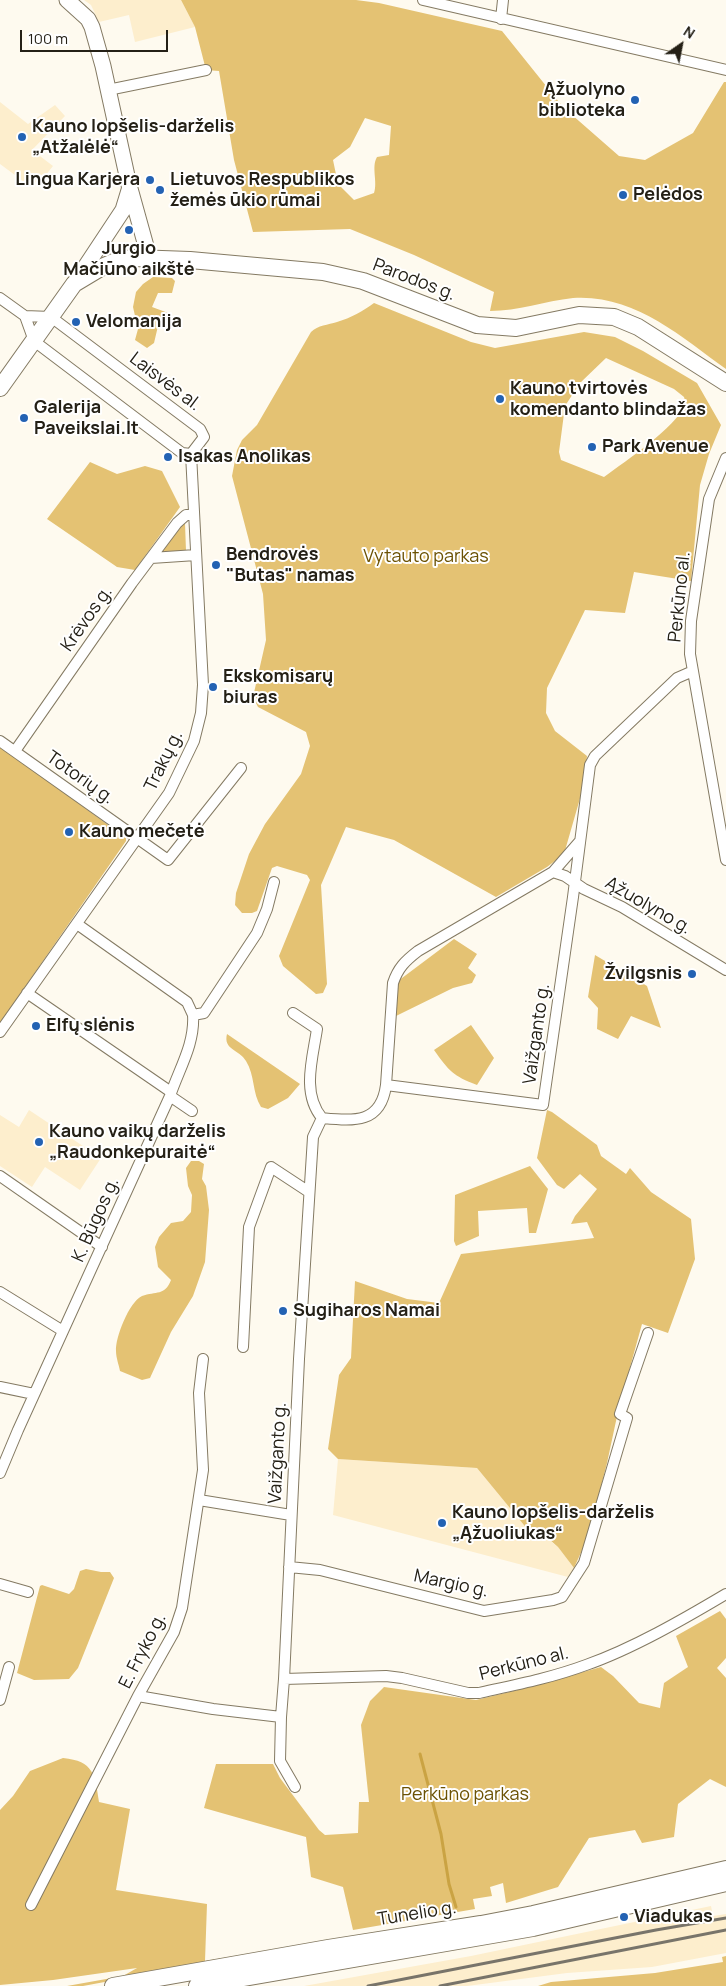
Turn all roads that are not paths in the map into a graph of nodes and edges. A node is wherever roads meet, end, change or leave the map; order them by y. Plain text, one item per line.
1 (67, 0) edge
2 (423, 0) edge
3 (503, 0) edge
4 (502, 19) junction
5 (725, 68) edge
6 (206, 70) dead end
7 (108, 90) junction
8 (130, 187) junction
9 (149, 257) junction
10 (74, 284) junction
11 (0, 298) edge
12 (25, 316) junction
13 (51, 317) junction
14 (34, 341) junction
15 (726, 383) edge
16 (0, 388) edge
17 (191, 454) junction
18 (726, 458) edge
19 (194, 515) junction
20 (196, 555) junction
21 (151, 558) junction
22 (693, 671) junction
23 (0, 741) edge
24 (15, 751) junction
25 (241, 768) dead end
26 (138, 839) junction
27 (581, 840) junction
28 (726, 860) edge
29 (554, 872) junction
30 (274, 882) dead end
31 (575, 884) junction
32 (77, 924) junction
33 (726, 970) edge
34 (27, 993) junction
35 (294, 1013) dead end
36 (193, 1015) junction
37 (0, 1032) edge
38 (386, 1085) junction
39 (170, 1094) junction
40 (192, 1111) dead end
41 (322, 1118) junction
42 (0, 1176) edge
43 (309, 1192) junction
44 (102, 1246) junction
45 (0, 1292) edge
46 (63, 1331) junction
47 (648, 1333) dead end
48 (243, 1347) dead end
49 (203, 1359) dead end
50 (0, 1387) edge
51 (34, 1394) junction
52 (0, 1473) edge
53 (199, 1500) junction
54 (291, 1515) junction
55 (289, 1567) junction
56 (0, 1584) edge
57 (28, 1592) dead end
58 (726, 1594) edge
59 (8, 1667) dead end
60 (284, 1679) junction
61 (138, 1696) junction
62 (0, 1700) edge
63 (281, 1717) junction
64 (295, 1788) dead end
65 (726, 1869) edge
66 (726, 1884) edge
67 (32, 1905) dead end
68 (113, 1986) edge
69 (197, 1986) edge

1 - 7 street
2 - 4 street
3 - 4 street
4 - 5 street
6 - 7 street
7 - 8 street
8 - 9 street
8 - 10 street
9 - 10 main road, Parodos g.
9 - 15 main road, Parodos g.
10 - 13 main road
11 - 12 street
12 - 13 street
12 - 14 street
13 - 14 main road
13 - 17 street, Laisvės al.
14 - 16 main road
14 - 17 street
17 - 19 street, Trakų g.
18 - 22 street, Perkūno al.
19 - 20 street, Trakų g.
19 - 21 street, Krėvos g.
20 - 21 street
20 - 26 street, Trakų g.
21 - 24 street, Krėvos g.
22 - 27 street, Vaižganto g.
22 - 28 street, Perkūno al.
23 - 24 street, Totorių g.
24 - 26 street, Totorių g.
25 - 26 street, Totorių g.
26 - 32 street, Trakų g.
27 - 29 street
27 - 31 street, Vaižganto g.
29 - 31 street, Ąžuolyno g.
29 - 38 street
30 - 36 street
31 - 33 street, Ąžuolyno g.
31 - 38 street, Vaižganto g.
32 - 34 street, Trakų g.
32 - 36 street
34 - 37 street, Trakų g.
34 - 39 street
35 - 41 street
36 - 39 street, K. Būgos g.
38 - 41 street
39 - 40 street
39 - 44 street, K. Būgos g.
41 - 43 street, Vaižganto g.
42 - 44 street
43 - 48 street
43 - 54 street, Vaižganto g.
44 - 46 street, K. Būgos g.
45 - 46 street
46 - 51 street, K. Būgos g.
47 - 55 street, Margio g.
49 - 53 street, E. Fryko g.
50 - 51 street
51 - 52 street, K. Būgos g.
53 - 54 street
53 - 61 street, E. Fryko g.
54 - 55 street, Vaižganto g.
55 - 60 street, Vaižganto g.
56 - 57 street
58 - 60 street, Perkūno al.
59 - 62 street
60 - 63 street, Vaižganto g.
61 - 63 street
61 - 67 street, E. Fryko g.
63 - 64 street, Vaižganto g.
65 - 68 main road, Tunelio g.
66 - 69 main road, Tunelio g.

